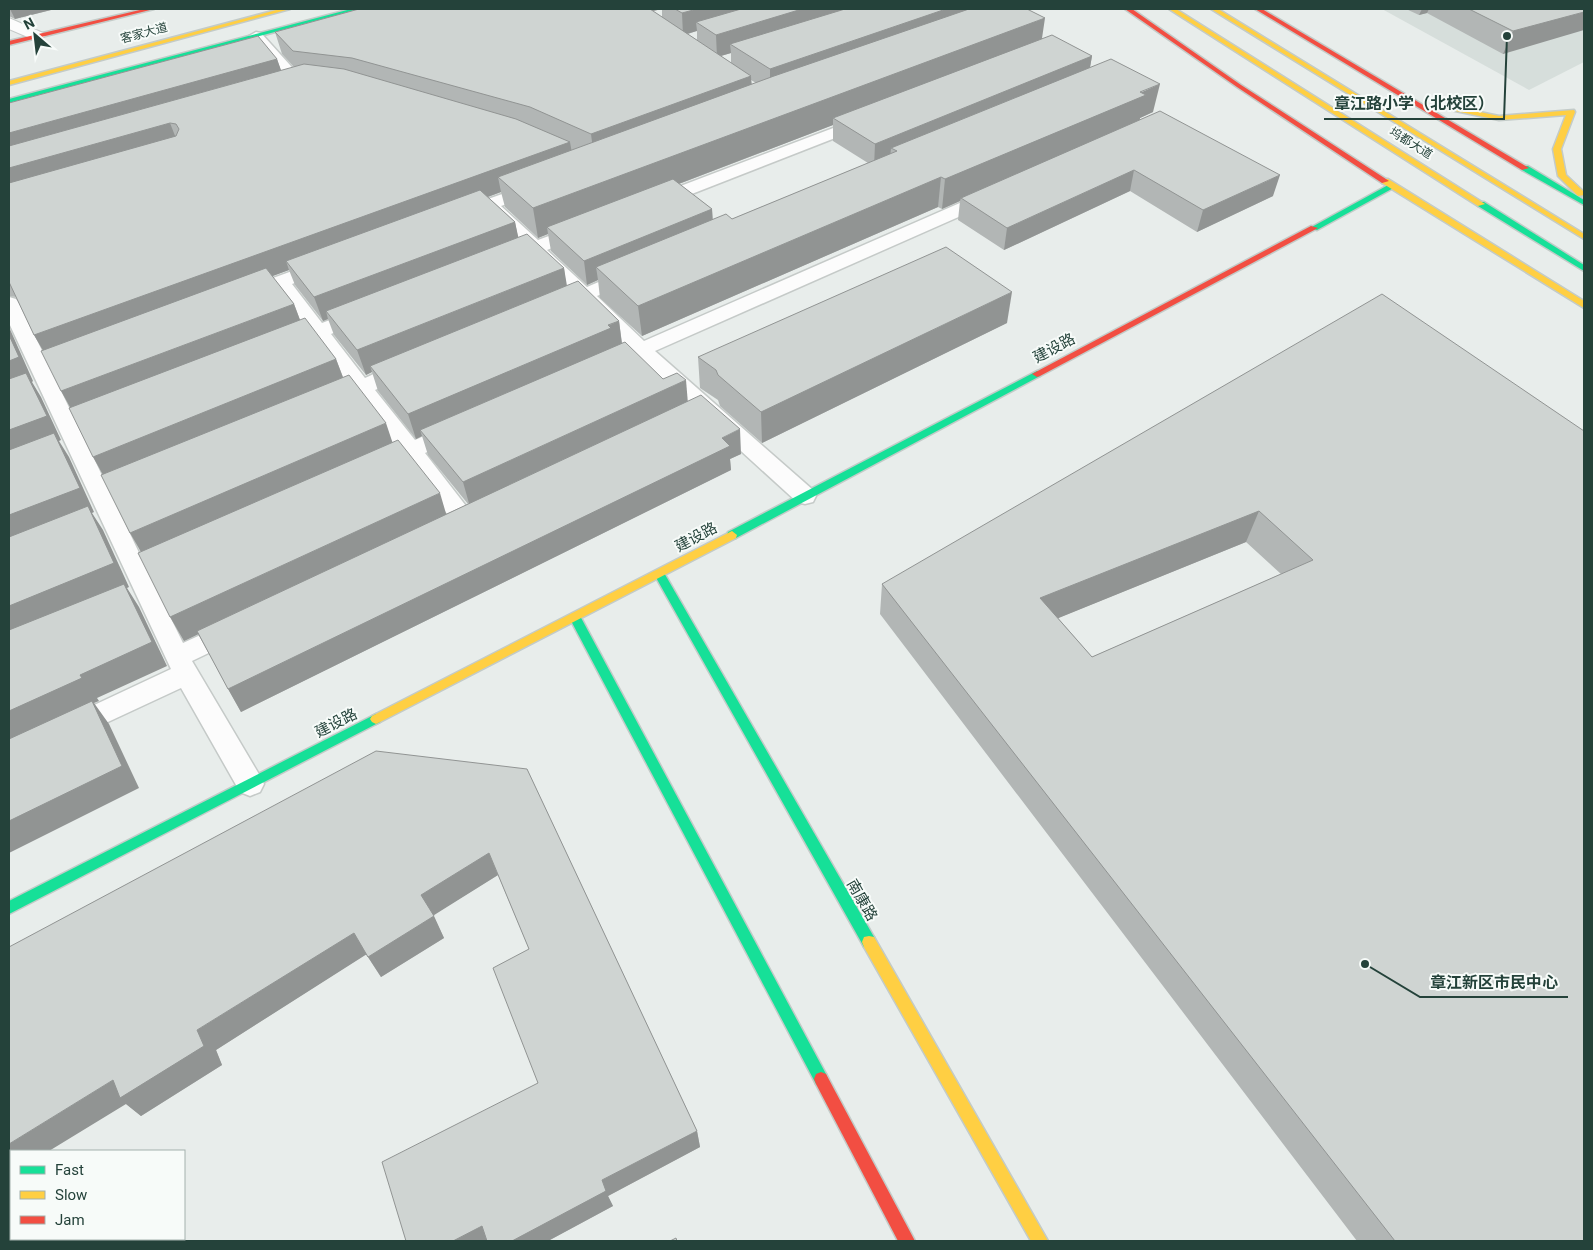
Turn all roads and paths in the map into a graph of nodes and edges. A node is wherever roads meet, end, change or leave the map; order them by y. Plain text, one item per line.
1 (151, 9) edge
2 (287, 9) edge
3 (358, 9) edge
4 (1128, 9) edge
5 (1172, 9) edge
6 (1214, 9) edge
7 (1258, 9) edge
8 (9, 23) edge
9 (37, 36) junction
10 (256, 36) junction
11 (9, 43) edge
12 (310, 80) junction
13 (327, 82) edge
14 (9, 83) edge
15 (282, 88) edge
16 (1410, 98) junction
17 (9, 101) edge
18 (1584, 105) edge
19 (1571, 112) junction
20 (884, 113) edge
21 (550, 181) edge
22 (1013, 186) edge
23 (1393, 186) junction
24 (1584, 197) edge
25 (1584, 203) edge
26 (489, 204) junction
27 (636, 209) edge
28 (444, 221) edge
29 (599, 223) edge
30 (1584, 237) edge
31 (535, 248) junction
32 (344, 258) edge
33 (490, 265) edge
34 (1584, 268) edge
35 (648, 269) edge
36 (280, 282) junction
37 (584, 295) junction
38 (9, 303) edge
39 (225, 303) edge
40 (1584, 305) edge
41 (381, 307) edge
42 (540, 313) edge
43 (318, 332) junction
44 (16, 337) edge
45 (271, 349) edge
46 (642, 349) junction
47 (96, 351) edge
48 (424, 361) edge
49 (588, 373) edge
50 (40, 382) junction
51 (361, 387) junction
52 (123, 406) edge
53 (316, 406) edge
54 (708, 406) junction
55 (681, 419) edge
56 (473, 423) edge
57 (68, 441) junction
58 (411, 451) junction
59 (154, 473) edge
60 (357, 474) edge
61 (100, 495) junction
62 (805, 496) junction
63 (465, 521) edge
64 (189, 548) edge
65 (659, 574) junction
66 (137, 588) junction
67 (575, 617) junction
68 (249, 623) edge
69 (182, 665) junction
70 (9, 758) edge
71 (250, 784) junction
72 (9, 908) edge
73 (907, 1241) edge
74 (1040, 1241) edge

1 - 9 street
2 - 14 street, 客家大道
3 - 10 street
4 - 23 street
5 - 34 street, 坞都大道
6 - 30 street, 坞都大道
7 - 16 street
8 - 9 street
9 - 11 street
10 - 12 lane
10 - 17 street
12 - 13 lane
12 - 15 lane
16 - 19 street
16 - 25 street
18 - 19 street
19 - 24 street
20 - 27 lane
21 - 26 lane
22 - 46 lane
23 - 40 street
23 - 62 street, 建设路
26 - 28 lane
26 - 31 lane
29 - 31 lane
31 - 33 lane
31 - 37 lane
32 - 36 lane
35 - 37 lane
36 - 39 lane
36 - 43 lane
37 - 42 lane
37 - 46 lane
38 - 44 lane
41 - 43 lane
43 - 45 lane
43 - 51 lane
44 - 50 lane
46 - 49 lane
46 - 54 lane
47 - 50 lane
48 - 51 lane
50 - 57 lane
51 - 53 lane
51 - 58 lane
52 - 57 lane
54 - 55 lane
54 - 62 lane
56 - 58 lane
57 - 61 lane
58 - 60 lane
58 - 63 lane
59 - 61 lane
61 - 66 lane
62 - 65 street, 建设路
64 - 66 lane
65 - 67 street, 建设路
65 - 74 street, 南康路
66 - 69 lane
67 - 71 street, 建设路
67 - 73 street
68 - 69 lane
69 - 70 lane
69 - 71 lane
71 - 72 street, 建设路

